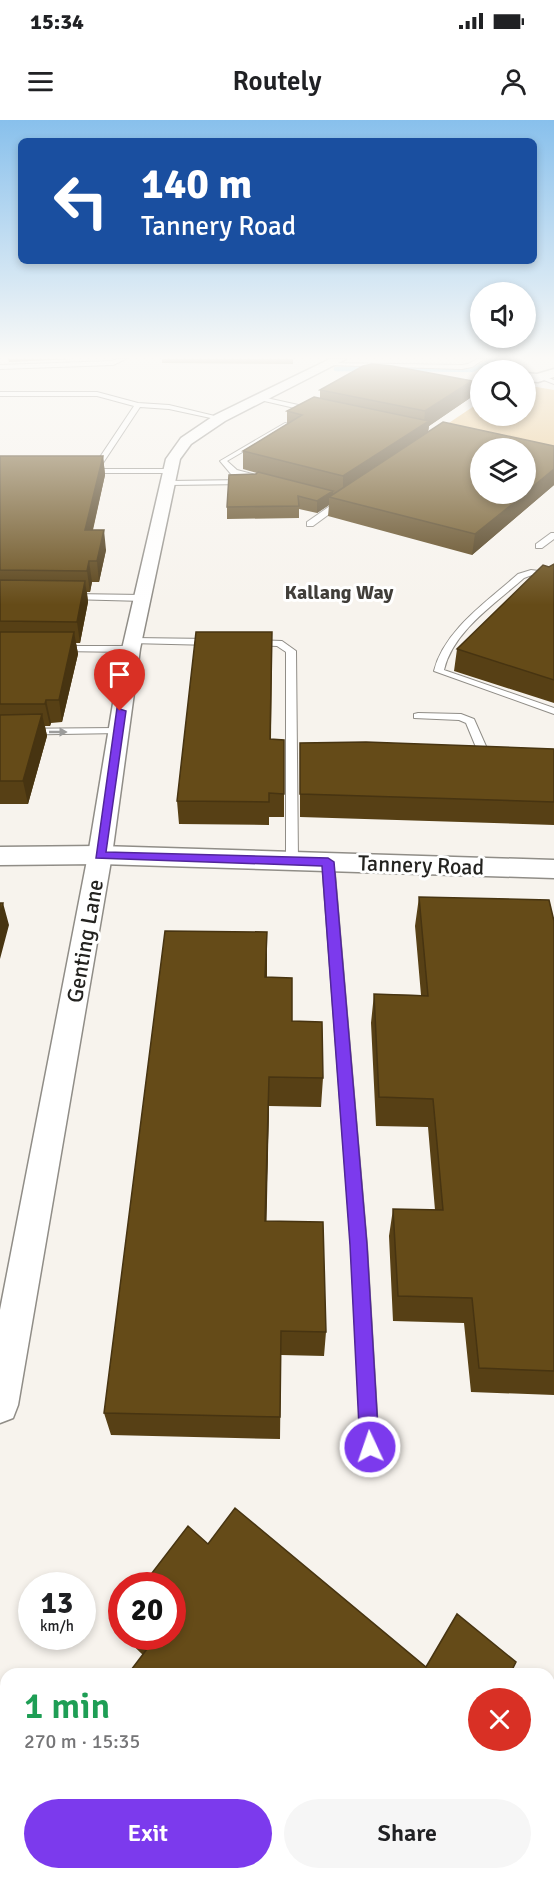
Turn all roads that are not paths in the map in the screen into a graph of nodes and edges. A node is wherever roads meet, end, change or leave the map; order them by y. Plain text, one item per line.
1 (114, 441) edge
2 (186, 441) edge
3 (257, 441) edge
4 (82, 471) edge
5 (94, 471) junction
6 (169, 477) junction
7 (354, 494) edge
8 (334, 498) edge
9 (345, 501) junction
10 (310, 524) dead end
11 (554, 535) edge
12 (539, 546) dead end
13 (554, 576) edge
14 (60, 597) edge
15 (144, 598) junction
16 (222, 642) edge
17 (245, 643) edge
18 (132, 645) junction
19 (48, 649) edge
20 (554, 711) edge
21 (418, 716) dead end
22 (117, 731) junction
23 (0, 732) edge
24 (462, 758) edge
25 (100, 855) junction
26 (0, 856) edge
27 (292, 861) junction
28 (328, 862) junction
29 (554, 869) edge
30 (0, 1405) edge
31 (370, 1447) dead end

1 - 5 lane
2 - 6 street, Genting Lane
3 - 6 lane
4 - 5 lane
5 - 6 lane
6 - 15 street, Genting Lane
7 - 9 lane
8 - 9 lane
9 - 10 lane
11 - 12 lane
13 - 20 lane
14 - 15 lane
15 - 18 street, Genting Lane
16 - 18 lane
17 - 27 lane
18 - 19 lane
18 - 22 street, Genting Lane
21 - 24 lane
23 -> 22 lane
22 - 25 street, Genting Lane
25 - 26 street, Tannery Road
25 - 27 street, Tannery Road
25 - 30 street, Genting Lane
27 - 28 street, Tannery Road
28 - 29 street, Tannery Road
28 - 31 lane

